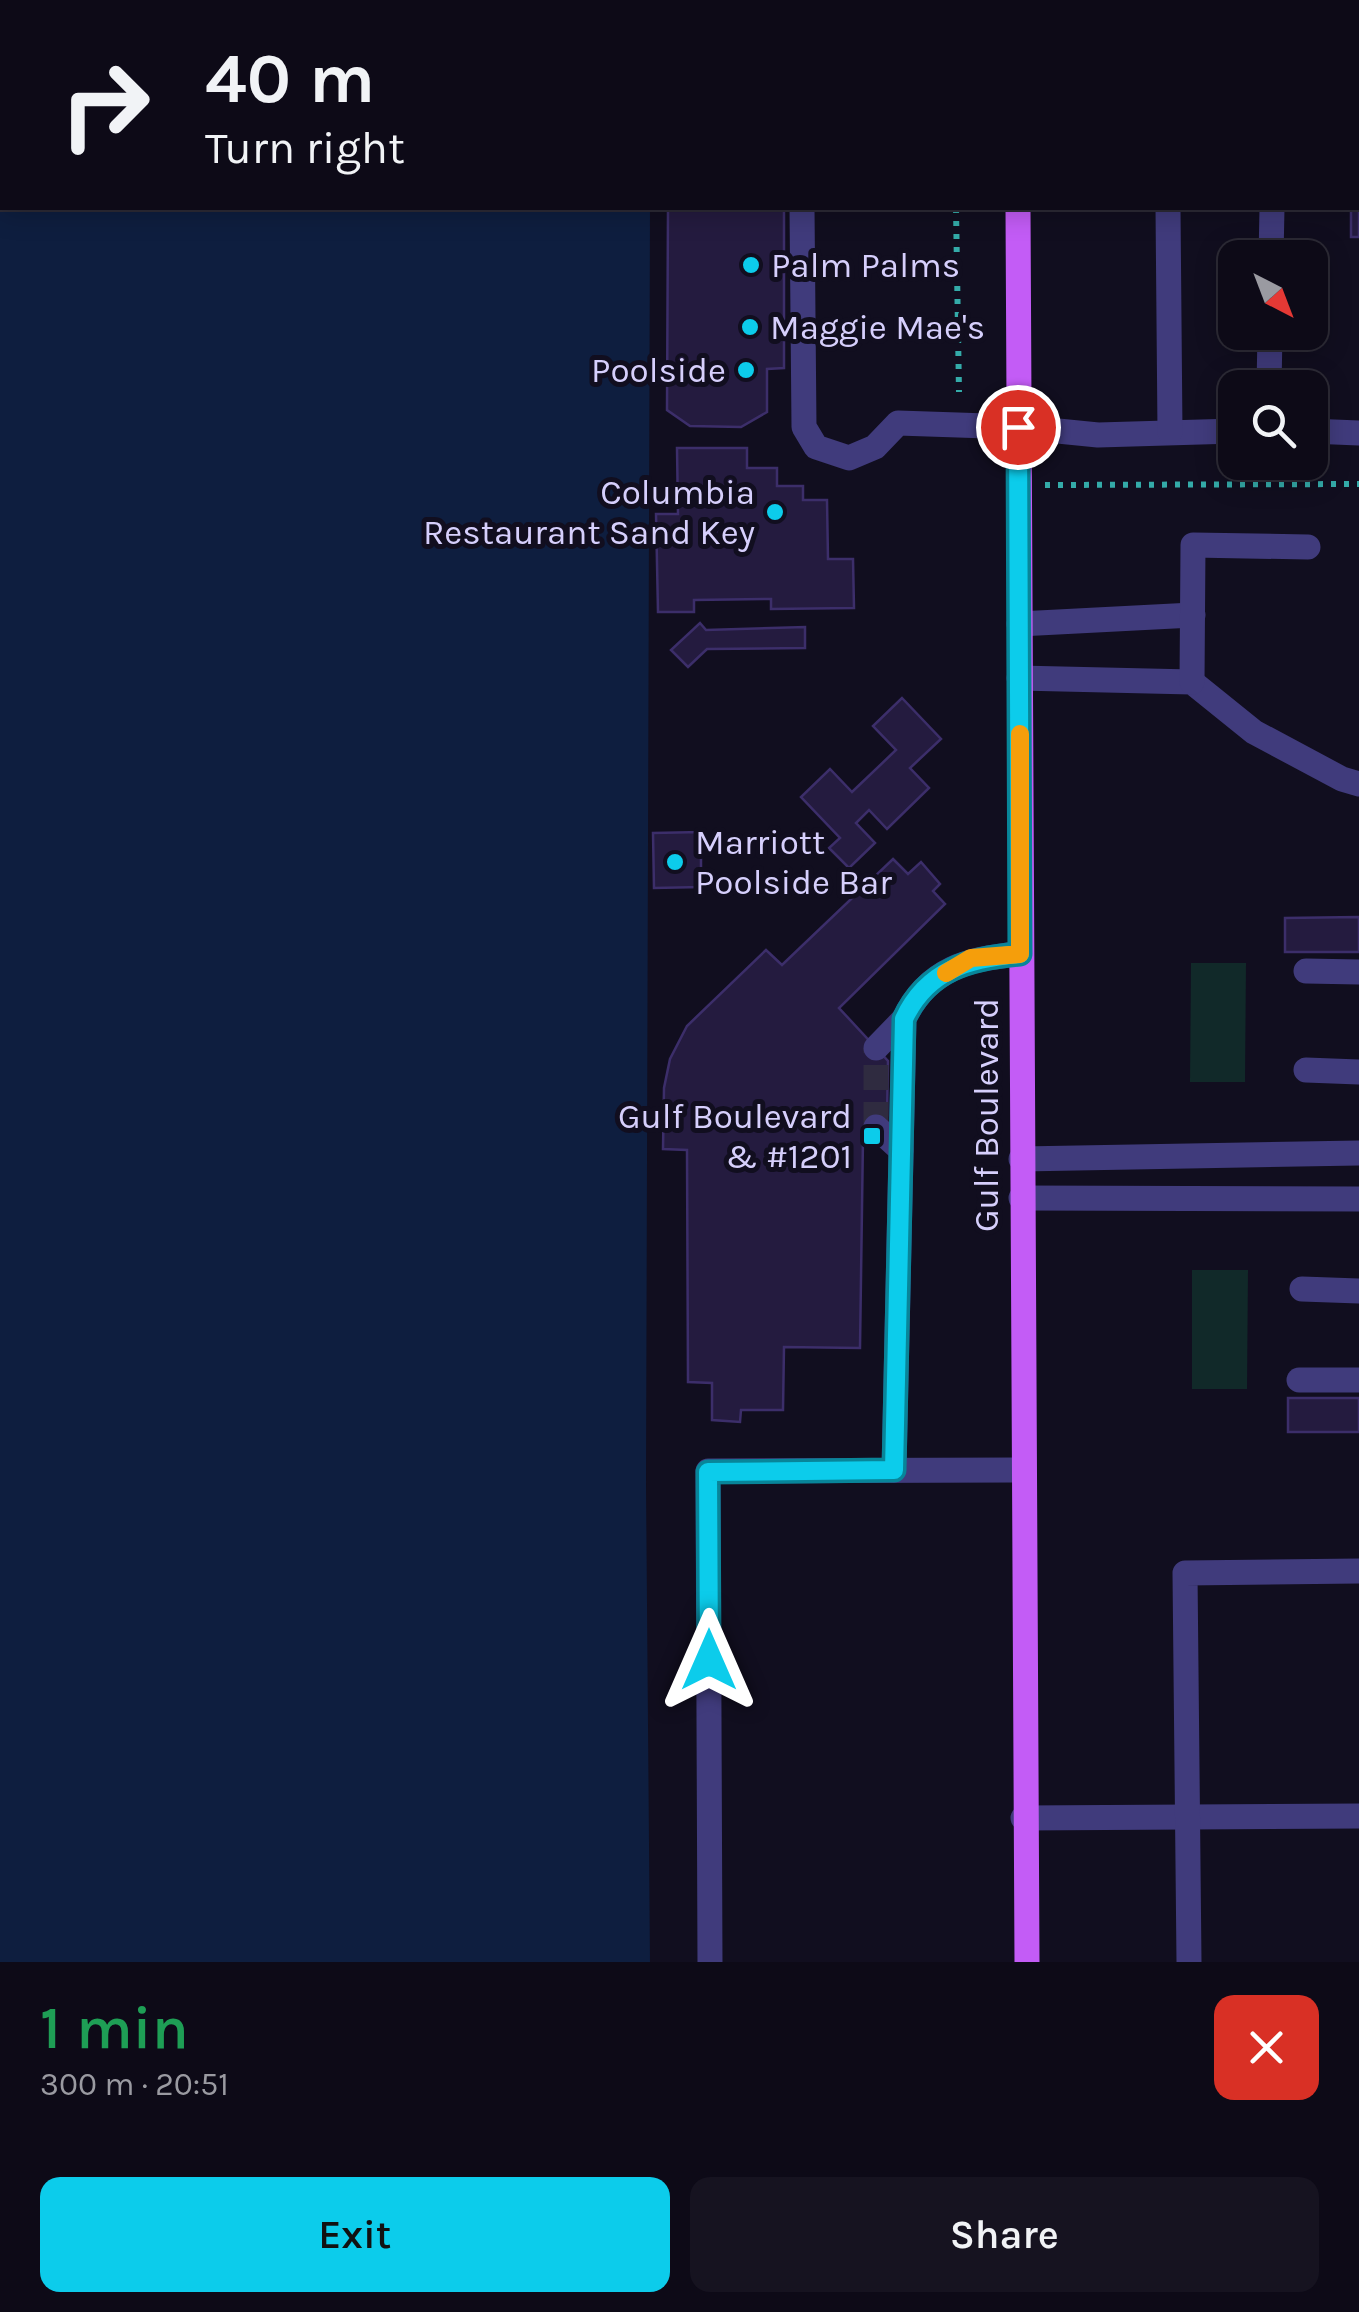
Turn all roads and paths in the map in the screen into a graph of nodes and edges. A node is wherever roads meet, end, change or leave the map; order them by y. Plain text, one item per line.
1 (802, 210) edge
2 (956, 210) edge
3 (1018, 210) edge
4 (1168, 210) edge
5 (1272, 210) edge
6 (1271, 240) edge
7 (958, 392) dead end
8 (1018, 427) junction
9 (1218, 431) edge
10 (1170, 432) junction
11 (1328, 432) edge
12 (1359, 433) edge
13 (1359, 484) edge
14 (1019, 486) junction
15 (1308, 548) dead end
16 (1193, 614) junction
17 (1019, 624) junction
18 (1020, 678) junction
19 (1192, 682) junction
20 (1359, 784) edge
21 (1020, 954) junction
22 (1306, 971) dead end
23 (1359, 972) edge
24 (904, 1019) junction
25 (876, 1048) tunnel mouth
26 (1306, 1070) dead end
27 (1359, 1072) edge
28 (876, 1126) dead end
29 (901, 1150) junction
30 (1296, 1153) junction
31 (1359, 1153) edge
32 (1200, 1154) junction
33 (1021, 1159) junction
34 (1021, 1198) junction
35 (1198, 1198) junction
36 (1295, 1198) junction
37 (1359, 1199) edge
38 (1302, 1289) dead end
39 (1359, 1291) edge
40 (1299, 1380) dead end
41 (1359, 1380) edge
42 (894, 1470) junction
43 (1022, 1470) junction
44 (1359, 1571) edge
45 (1188, 1816) junction
46 (1359, 1816) edge
47 (1023, 1818) junction
48 (710, 1962) edge
49 (1027, 1962) edge
50 (1189, 1962) edge

1 - 8 lane
2 - 7 path
3 - 8 main road, Gulf Boulevard
4 - 10 lane
5 - 6 lane
8 - 10 lane
8 - 14 main road, Gulf Boulevard
9 - 10 lane
11 - 12 lane
13 - 14 path
14 - 17 main road, Gulf Boulevard
15 - 16 lane
16 - 17 lane
16 - 19 lane
17 - 18 main road, Gulf Boulevard
18 - 19 lane
18 - 21 main road, Gulf Boulevard
19 - 20 lane
21 - 24 lane
21 - 33 main road, Gulf Boulevard
22 - 23 lane
24 - 25 lane
24 - 29 lane
26 - 27 lane
28 - 29 lane
29 - 42 lane
30 - 31 lane
30 - 32 lane
30 - 36 lane
32 - 33 lane
32 - 35 lane
33 - 34 main road, Gulf Boulevard
34 - 35 lane
34 - 43 main road, Gulf Boulevard
35 - 36 lane
36 - 37 lane
38 - 39 lane
40 - 41 lane
42 - 43 lane
42 - 48 lane
43 - 47 main road, Gulf Boulevard
44 - 45 lane
45 - 46 lane
45 - 47 lane
45 - 50 lane
47 - 49 main road, Gulf Boulevard

